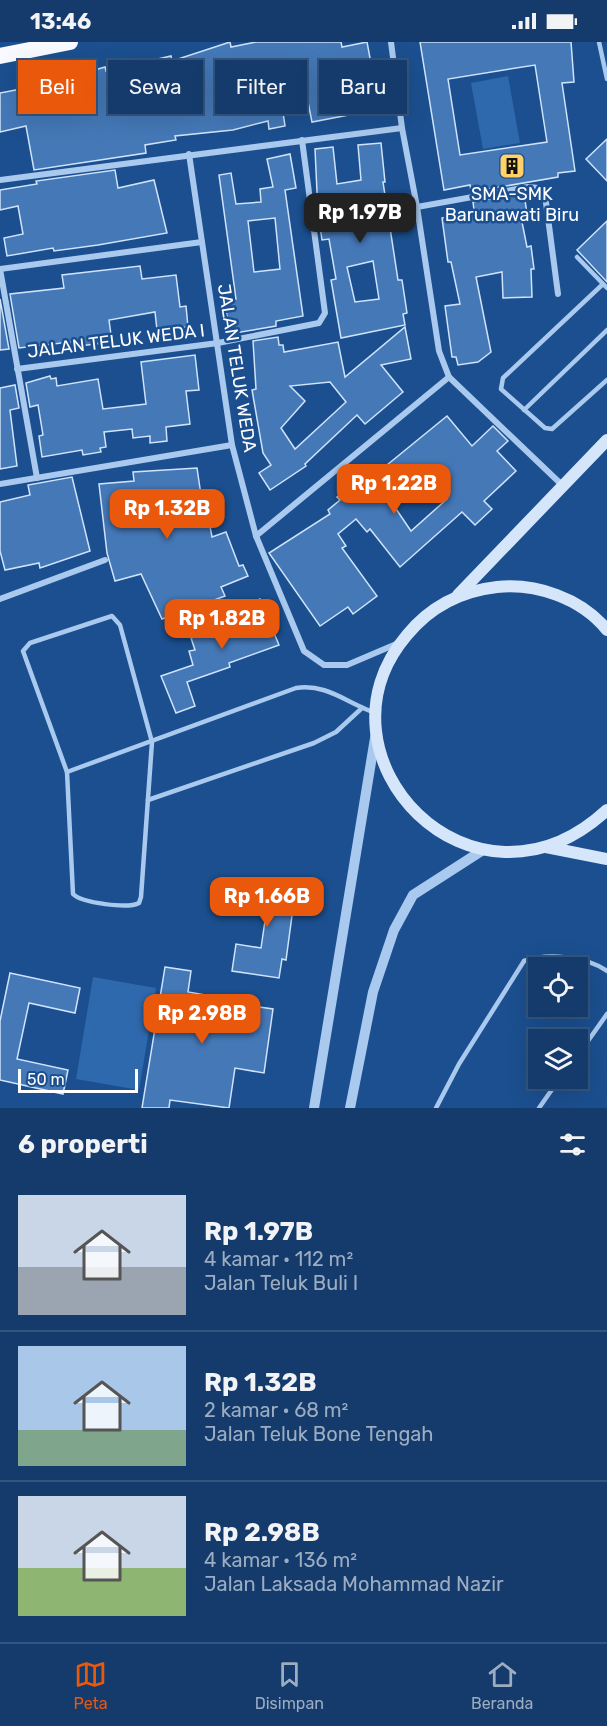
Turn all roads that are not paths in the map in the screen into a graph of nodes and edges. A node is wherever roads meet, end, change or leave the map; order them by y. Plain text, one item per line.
1 (70, 42) edge
2 (391, 42) edge
3 (599, 42) edge
4 (0, 56) edge
5 (607, 79) edge
6 (402, 128) junction
7 (302, 140) junction
8 (189, 153) junction
9 (0, 180) edge
10 (417, 207) junction
11 (202, 242) junction
12 (577, 257) dead end
13 (0, 269) edge
14 (605, 286) edge
15 (558, 294) dead end
16 (607, 330) edge
17 (218, 344) junction
18 (18, 369) junction
19 (449, 377) junction
20 (607, 380) edge
21 (524, 410) junction
22 (607, 440) edge
23 (232, 445) junction
24 (37, 478) junction
25 (0, 484) edge
26 (561, 484) junction
27 (256, 536) junction
28 (105, 560) dead end
29 (457, 596) junction
30 (0, 599) edge
31 (607, 630) edge
32 (401, 642) junction
33 (362, 708) junction
34 (377, 718) junction
35 (152, 742) junction
36 (67, 772) junction
37 (148, 800) junction
38 (607, 810) edge
39 (546, 847) junction
40 (483, 850) junction
41 (607, 859) edge
42 (607, 971) edge
43 (607, 1014) edge
44 (588, 1041) edge
45 (552, 1089) edge
46 (314, 1108) edge
47 (350, 1108) edge
48 (436, 1108) edge
49 (539, 1108) edge

1 - 4 highway
2 - 6 street
3 - 5 lane
6 - 7 street
6 - 10 street
7 - 8 street
7 - 17 street, JALAN TELUK WEDA I
8 - 9 street
8 - 11 street, JALAN TELUK WEDA
10 - 15 street
10 - 19 street
11 - 13 street
11 - 17 street, JALAN TELUK WEDA
12 - 14 lane
13 - 18 street
14 - 21 lane
16 - 21 lane
17 - 18 street, JALAN TELUK WEDA I
17 - 23 street, JALAN TELUK WEDA
18 - 24 street
19 - 26 street
19 - 27 street
20 - 21 lane
22 - 26 main road
23 - 24 street
23 - 27 street, JALAN TELUK WEDA
24 - 25 street
26 - 29 main road
27 - 32 street, JALAN TELUK WEDA
28 - 30 street
29 - 31 main road
29 - 32 main road
32 - 34 main road
33 - 34 lane
33 - 35 lane
33 - 37 lane
34 - 40 main road
34 - 46 street
35 - 36 lane
35 - 36 lane
35 - 37 lane
36 - 37 lane
38 - 39 main road
39 - 40 main road
39 - 41 main road
40 - 47 street
42 - 48 lane
43 - 44 lane
45 - 49 lane

